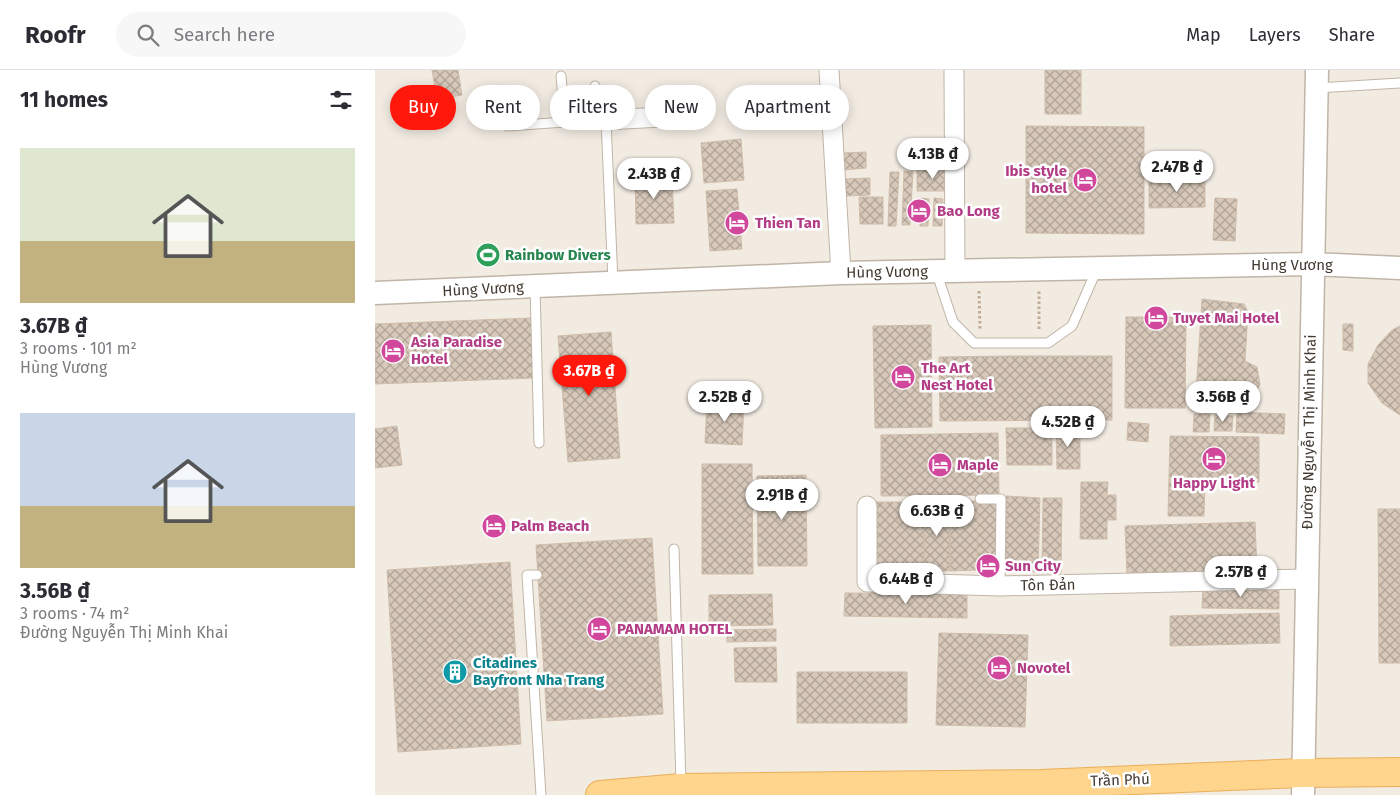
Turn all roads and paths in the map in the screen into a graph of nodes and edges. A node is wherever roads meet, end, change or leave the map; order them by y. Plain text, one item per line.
1 (829, 70) edge
2 (954, 70) edge
3 (561, 76) dead end
4 (1317, 79) edge
5 (1400, 83) edge
6 (562, 85) edge
7 (603, 130) edge
8 (1313, 264) junction
9 (1098, 268) junction
10 (1400, 268) edge
11 (1040, 269) junction
12 (979, 270) junction
13 (945, 271) junction
14 (841, 273) junction
15 (613, 283) junction
16 (535, 286) junction
17 (375, 294) edge
18 (1039, 343) junction
19 (980, 344) junction
20 (539, 443) dead end
21 (980, 499) dead end
22 (867, 506) dead end
23 (674, 549) dead end
24 (537, 575) dead end
25 (1306, 579) junction
26 (1001, 586) junction
27 (1400, 772) edge
28 (1303, 784) edge
29 (681, 788) junction
30 (541, 795) edge
31 (600, 795) edge

1 - 14 street
2 - 13 street
3 - 6 lane
4 - 5 lane
4 - 8 street, Đường Nguyễn Thị Minh Khai
7 - 15 lane
8 - 9 street, Hùng Vương
8 - 10 street, Hùng Vương
8 - 25 street, Đường Nguyễn Thị Minh Khai
9 - 11 street, Hùng Vương
9 - 18 lane
11 - 12 street, Hùng Vương
11 - 18 path
12 - 13 street, Hùng Vương
12 - 19 path
13 - 14 street, Hùng Vương
13 - 19 lane
14 - 15 street, Hùng Vương
15 - 16 street, Hùng Vương
16 - 17 street, Hùng Vương
16 - 20 lane
18 - 19 lane
21 - 26 lane
22 - 26 street, Tôn Đản
23 - 29 lane
24 - 30 lane
25 - 26 street, Tôn Đản
25 - 28 street, Đường Nguyễn Thị Minh Khai
27 - 28 main road, Trần Phú
28 - 29 main road, Trần Phú
29 - 31 main road, Trần Phú

